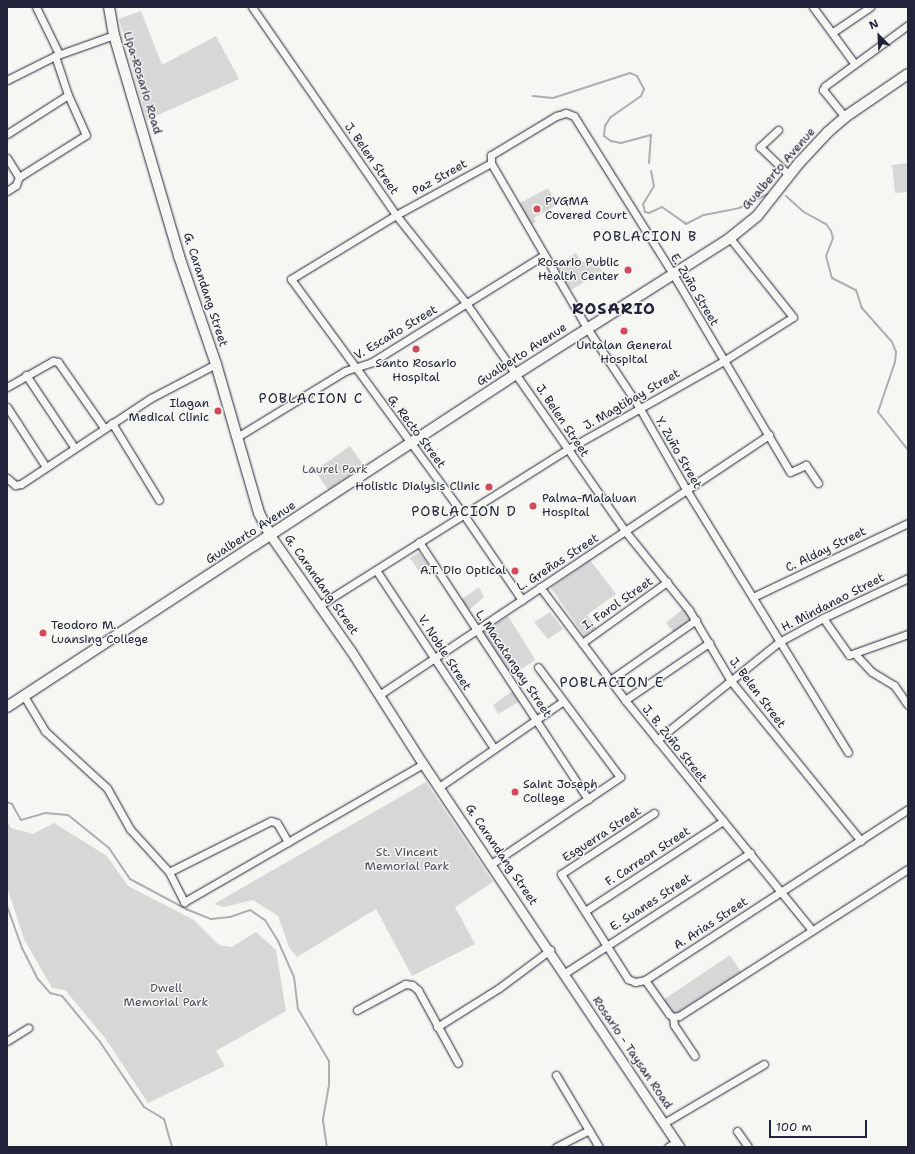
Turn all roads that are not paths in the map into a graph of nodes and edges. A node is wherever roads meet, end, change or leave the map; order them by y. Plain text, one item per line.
1 (36, 7) edge
2 (109, 7) edge
3 (252, 7) edge
4 (813, 7) edge
5 (870, 7) edge
6 (908, 25) edge
7 (833, 32) junction
8 (114, 35) junction
9 (57, 55) junction
10 (854, 62) junction
11 (908, 74) edge
12 (7, 80) edge
13 (68, 95) junction
14 (574, 116) joint
15 (845, 117) junction
16 (778, 130) dead end
17 (7, 134) edge
18 (7, 158) edge
19 (491, 163) junction
20 (154, 167) joint
21 (789, 175) junction
22 (19, 177) junction
23 (7, 191) edge
24 (396, 215) junction
25 (730, 238) junction
26 (544, 255) junction
27 (672, 274) junction
28 (291, 279) joint
29 (466, 303) junction
30 (587, 328) junction
31 (725, 360) junction
32 (216, 364) junction
33 (356, 369) junction
34 (516, 374) junction
35 (26, 375) junction
36 (7, 387) edge
37 (7, 407) edge
38 (639, 407) junction
39 (112, 423) junction
40 (104, 428) junction
41 (769, 435) junction
42 (237, 437) junction
43 (410, 444) junction
44 (74, 447) junction
45 (568, 449) junction
46 (46, 467) junction
47 (7, 478) edge
48 (818, 482) dead end
49 (686, 489) junction
50 (160, 500) dead end
51 (464, 515) junction
52 (908, 523) edge
53 (625, 531) junction
54 (270, 535) junction
55 (419, 542) junction
56 (376, 570) junction
57 (908, 578) edge
58 (667, 582) junction
59 (540, 587) junction
60 (753, 597) junction
61 (522, 600) junction
62 (320, 605) junction
63 (823, 618) junction
64 (696, 620) junction
65 (477, 630) junction
66 (908, 634) edge
67 (779, 642) junction
68 (582, 643) junction
69 (709, 643) junction
70 (856, 655) junction
71 (435, 659) junction
72 (538, 667) dead end
73 (610, 680) junction
74 (731, 681) junction
75 (379, 695) junction
76 (24, 696) junction
77 (625, 700) junction
78 (563, 701) junction
79 (908, 705) edge
80 (7, 707) edge
81 (538, 719) junction
82 (657, 740) junction
83 (494, 748) junction
84 (848, 752) dead end
85 (423, 764) junction
86 (438, 786) junction
87 (588, 799) junction
88 (908, 809) edge
89 (654, 813) dead end
90 (723, 821) junction
91 (861, 841) junction
92 (288, 842) junction
93 (750, 853) junction
94 (491, 864) junction
95 (908, 869) edge
96 (169, 872) junction
97 (781, 891) junction
98 (585, 911) junction
99 (812, 930) junction
100 (606, 945) junction
101 (550, 950) junction
102 (565, 973) junction
103 (644, 980) junction
104 (357, 1010) dead end
105 (673, 1017) junction
106 (437, 1027) junction
107 (28, 1028) dead end
108 (7, 1041) edge
109 (695, 1056) dead end
110 (458, 1063) dead end
111 (764, 1064) dead end
112 (556, 1075) dead end
113 (664, 1123) junction
114 (590, 1130) junction
115 (737, 1131) dead end
116 (674, 1145) edge
117 (556, 1147) edge
118 (600, 1147) edge
119 (748, 1147) edge

1 - 9 street
2 - 8 main road, Lipa-Rosario Road
3 - 24 street, J. Belen Street
4 - 7 street
5 - 7 street
6 - 10 street
7 - 10 street
8 - 9 street
8 - 20 main road, Lipa-Rosario Road
9 - 12 street
9 - 13 street
10 - 15 street
11 - 15 main road, Gualberto Avenue
13 - 17 street
13 - 22 street
14 - 19 street, Paz Street
14 - 27 street, E. Zuño Street
15 - 21 main road, Gualberto Avenue
16 - 21 street
18 - 22 street
19 - 24 street, Paz Street
19 - 26 street, Y. Zuño Street
20 - 32 main road, G. Carandang Street
21 - 25 main road, Gualberto Avenue
22 - 23 street
24 - 28 street, Paz Street
24 - 29 street, J. Belen Street
25 - 27 main road, Gualberto Avenue
25 - 31 street, J. Magtibay Street
26 - 29 street, V. Escaño Street
26 - 30 street, Y. Zuño Street
27 - 30 main road, Gualberto Avenue
27 - 31 street, E. Zuño Street
28 - 33 street, G. Recto Street
29 - 33 street, V. Escaño Street
29 - 34 street, J. Belen Street
30 - 34 main road, Gualberto Avenue
30 - 38 street, Y. Zuño Street
31 - 38 street, J. Magtibay Street
31 - 41 street, E. Zuño Street
32 - 39 street
32 - 42 main road, G. Carandang Street
33 - 42 street, V. Escaño Street
33 - 43 street, G. Recto Street
34 - 43 main road, Gualberto Avenue
34 - 45 street, J. Belen Street
35 - 36 street
35 - 40 street
35 - 44 street
37 - 46 street
38 - 45 street, J. Magtibay Street
38 - 49 street, Y. Zuño Street
39 - 40 street
39 - 50 street
40 - 44 street
41 - 48 street, E. Zuño Street
41 - 49 street, L. Greñas Street
42 - 54 main road, G. Carandang Street
43 - 51 street, G. Recto Street
43 - 54 main road, Gualberto Avenue
44 - 46 street
45 - 51 street, J. Magtibay Street
45 - 53 street, J. Belen Street
46 - 47 street
49 - 53 street, L. Greñas Street
49 - 60 street, Y. Zuño Street
51 - 55 street, J. Magtibay Street
51 - 61 street, G. Recto Street
52 - 60 street, C. Alday Street
53 - 58 street, J. Belen Street
53 - 59 street, L. Greñas Street
54 - 62 main road, G. Carandang Street
54 - 76 main road, Gualberto Avenue
55 - 56 street, J. Magtibay Street
55 - 65 street, L. Macatangay Street
56 - 62 street, J. Magtibay Street
56 - 71 street, V. Noble Street
57 - 63 street, H. Mindanao Street
58 - 64 street, J. Belen Street
58 - 68 street, I. Farol Street
59 - 61 street, L. Greñas Street
59 - 68 street, J. B. Zuño Street
60 - 67 street, Y. Zuño Street
61 - 65 street, L. Greñas Street
62 - 75 main road, G. Carandang Street
63 - 67 street, H. Mindanao Street
63 - 70 street
64 - 69 street, J. Belen Street
64 - 73 street
65 - 71 street, L. Greñas Street
65 - 81 street, L. Macatangay Street
66 - 70 street
67 - 74 street, H. Mindanao Street
67 - 84 street, Y. Zuño Street
68 - 73 street, J. B. Zuño Street
69 - 74 street, J. Belen Street
69 - 77 street
70 - 79 street
71 - 75 street, L. Greñas Street
71 - 83 street, V. Noble Street
72 - 78 street
73 - 77 street, J. B. Zuño Street
74 - 82 street, H. Mindanao Street
74 - 91 street, J. Belen Street
75 - 85 main road, G. Carandang Street
76 - 80 main road, Gualberto Avenue
76 - 96 street
77 - 82 street, J. B. Zuño Street
78 - 81 street
78 - 87 street
81 - 83 street
81 - 87 street, L. Macatangay Street
82 - 90 street, J. B. Zuño Street
83 - 86 street
85 - 86 main road, G. Carandang Street
85 - 92 street
86 - 94 main road, G. Carandang Street
87 - 94 street
88 - 91 street, A. Arias Street
89 - 98 street, Esguerra Street
90 - 93 street, J. B. Zuño Street
90 - 98 street, F. Carreon Street
91 - 97 street, A. Arias Street
92 - 96 street
92 - 96 street
93 - 97 street, J. B. Zuño Street
93 - 100 street, E. Suanes Street
94 - 101 main road, G. Carandang Street
95 - 99 street
97 - 99 street, J. B. Zuño Street
97 - 103 street, A. Arias Street
98 - 100 street
99 - 105 street
100 - 102 street, E. Suanes Street
100 - 103 street
101 - 102 main road, G. Carandang Street
101 - 106 street
102 - 113 main road, Rosario - Taysan Road
103 - 105 street
104 - 106 street
105 - 109 street
106 - 110 street
107 - 108 street
111 - 113 street
112 - 114 street
113 - 116 main road, Rosario - Taysan Road
114 - 117 street
114 - 118 street
115 - 119 street

